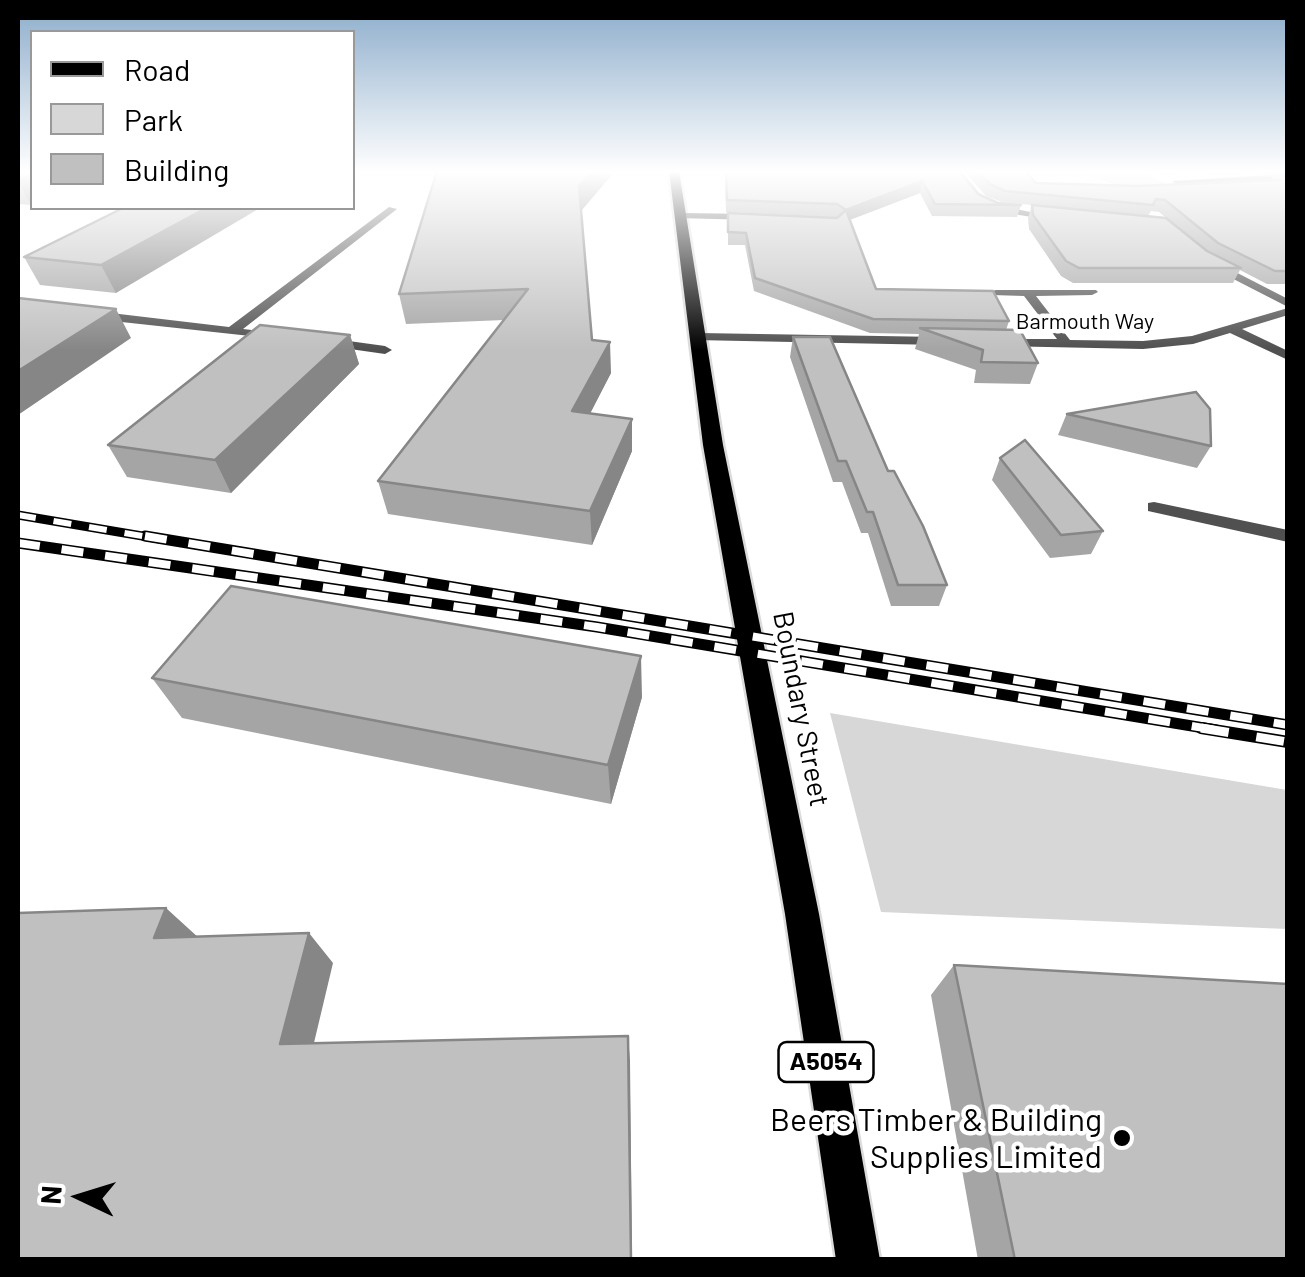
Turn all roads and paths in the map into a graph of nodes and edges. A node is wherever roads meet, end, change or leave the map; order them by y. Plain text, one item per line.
1 (364, 231) edge
2 (683, 231) edge
3 (1206, 261) edge
4 (1092, 292) dead end
5 (996, 294) edge
6 (1028, 294) junction
7 (1288, 308) edge
8 (76, 313) edge
9 (1232, 329) junction
10 (233, 330) junction
11 (699, 337) junction
12 (290, 338) edge
13 (309, 340) edge
14 (953, 341) edge
15 (990, 342) edge
16 (1066, 343) junction
17 (385, 350) dead end
18 (1288, 356) edge
19 (1154, 507) dead end
20 (1288, 536) edge
21 (858, 1260) edge

1 - 10 street
2 - 11 main road, Boundary Street / A5054
3 - 7 street
4 - 6 street
5 - 6 street
6 - 16 street
7 - 9 street, Barmouth Way
8 - 10 street
9 - 16 street, Barmouth Way
9 - 18 street
10 - 12 street
11 - 14 street
11 - 21 main road, Boundary Street / A5054
13 - 17 street
15 - 16 street, Barmouth Way
19 - 20 street

